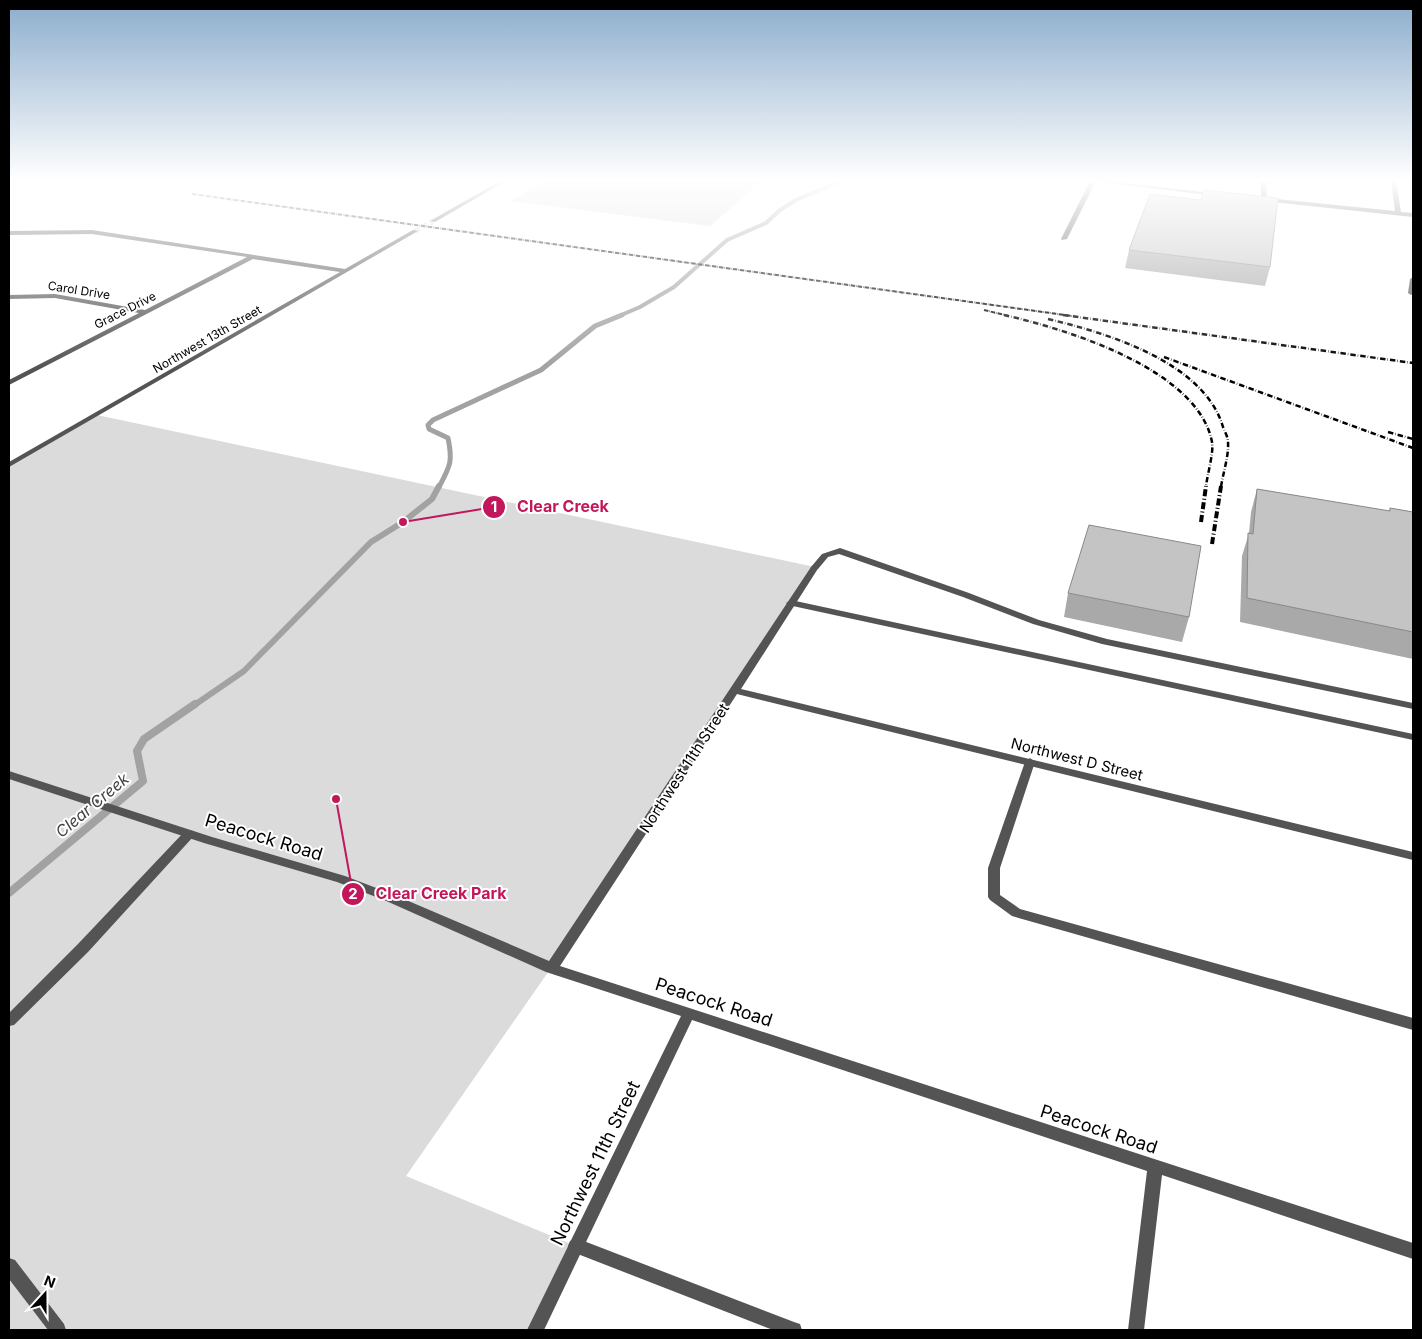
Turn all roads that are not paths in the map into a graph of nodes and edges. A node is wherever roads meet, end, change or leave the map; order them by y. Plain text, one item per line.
1 (166, 243) edge
2 (393, 243) edge
3 (252, 257) junction
4 (346, 271) junction
5 (1413, 279) edge
6 (1410, 293) dead end
7 (9, 297) edge
8 (145, 312) junction
9 (9, 383) edge
10 (9, 465) edge
11 (791, 603) junction
12 (734, 690) junction
13 (1413, 706) edge
14 (1413, 737) edge
15 (1030, 762) junction
16 (9, 775) edge
17 (189, 834) junction
18 (1413, 856) edge
19 (551, 968) junction
20 (689, 1013) junction
21 (9, 1022) edge
22 (1413, 1024) edge
23 (1155, 1167) junction
24 (576, 1246) junction
25 (1413, 1251) edge
26 (9, 1266) edge
27 (58, 1330) edge
28 (535, 1330) edge
29 (794, 1330) edge
30 (1136, 1330) edge

1 - 3 street
2 - 4 street, Northwest 13th Street
3 - 4 street
3 - 8 street, Grace Drive
4 - 10 street, Northwest 13th Street
5 - 6 street
7 - 8 street, Carol Drive
8 - 9 street, Grace Drive
11 - 12 street, Northwest 11th Street
11 - 13 street, Northwest 11th Street
11 - 14 street
12 - 15 street, Northwest D Street
12 - 19 street, Northwest 11th Street
15 - 18 street, Northwest D Street
15 - 22 street
16 - 17 street, Peacock Road
17 - 19 street, Peacock Road
17 - 21 street
19 - 20 street, Peacock Road
20 - 23 street, Peacock Road
20 - 24 street, Northwest 11th Street
23 - 25 street, Peacock Road
23 - 30 street
24 - 28 street, Northwest 11th Street
24 - 29 street
26 - 27 street

